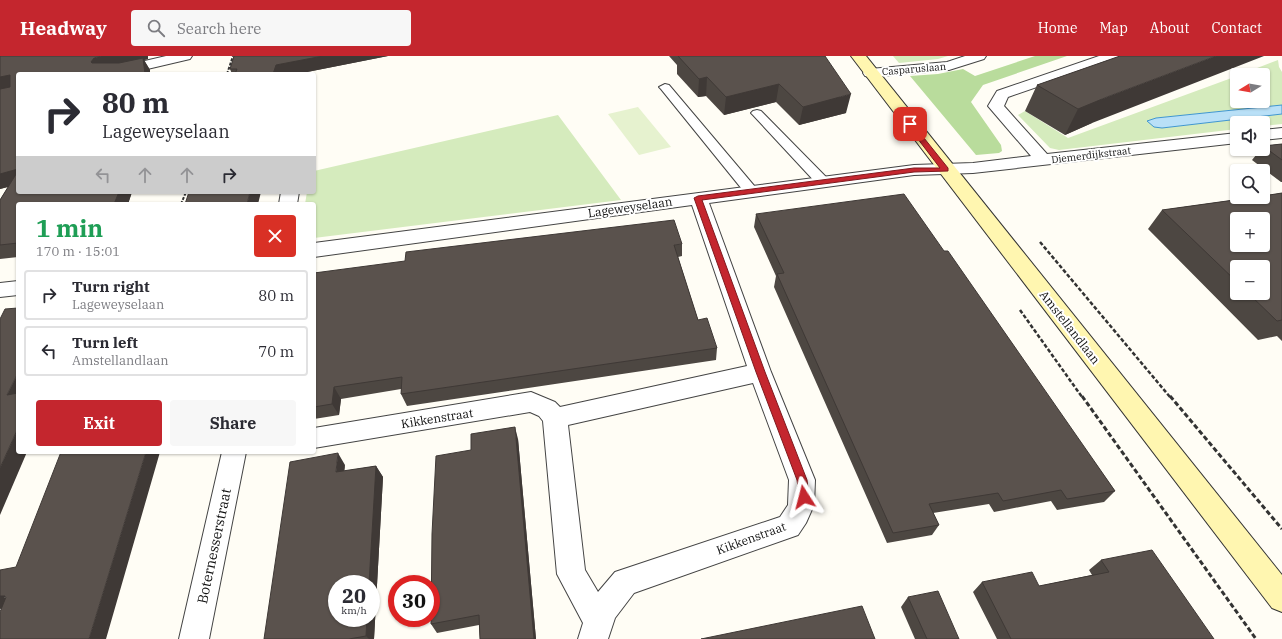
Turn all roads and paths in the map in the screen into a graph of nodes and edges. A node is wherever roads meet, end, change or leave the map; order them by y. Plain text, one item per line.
1 (185, 56) edge
2 (233, 56) edge
3 (979, 56) edge
4 (1113, 56) edge
5 (864, 65) edge
6 (116, 72) edge
7 (228, 72) edge
8 (665, 87) dead end
9 (757, 113) dead end
10 (1282, 133) edge
11 (1270, 134) edge
12 (1230, 139) edge
13 (1043, 160) junction
14 (946, 170) junction
15 (823, 182) junction
16 (751, 191) junction
17 (698, 198) junction
18 (1036, 237) dead end
19 (316, 250) edge
20 (16, 288) edge
21 (0, 290) edge
22 (1016, 305) dead end
23 (760, 372) junction
24 (555, 418) junction
25 (316, 438) edge
26 (234, 454) edge
27 (1282, 530) edge
28 (1282, 598) edge
29 (596, 629) edge
30 (194, 639) edge
31 (1256, 639) edge

1 - 6 street
2 - 7 path
3 - 5 street, Casparuslaan
4 - 13 street
5 - 14 main road, Amstellandlaan
8 - 16 lane
9 - 15 lane
10 - 11 street
12 - 13 street, Diemerdijkstraat
13 - 14 street, Diemerdijkstraat
14 - 15 street, Lageweyselaan
14 - 28 main road, Amstellandlaan
15 - 16 street, Lageweyselaan
16 - 17 street, Lageweyselaan
17 - 19 street, Lageweyselaan
17 - 23 street, Kikkenstraat
18 - 27 path
20 - 21 street
22 - 31 path
23 - 24 street
23 - 29 street, Kikkenstraat
24 - 25 street, Kikkenstraat
24 - 29 street, Kikkenstraat
26 - 30 street, Boternesserstraat

